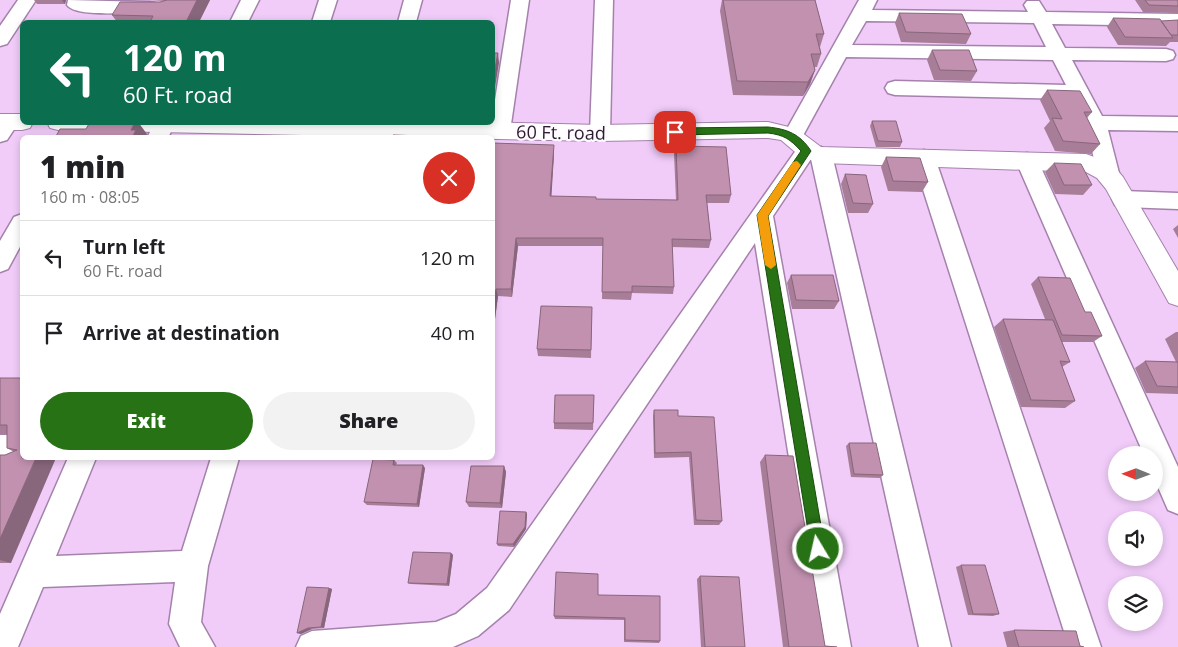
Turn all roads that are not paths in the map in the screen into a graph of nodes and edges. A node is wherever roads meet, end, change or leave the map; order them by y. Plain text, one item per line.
1 (27, 0) edge
2 (77, 0) edge
3 (250, 0) edge
4 (328, 0) edge
5 (413, 0) edge
6 (520, 0) edge
7 (604, 0) edge
8 (1030, 0) edge
9 (864, 8) edge
10 (1040, 18) junction
11 (159, 20) edge
12 (240, 20) edge
13 (322, 20) edge
14 (408, 20) edge
15 (1178, 20) edge
16 (0, 40) edge
17 (840, 51) junction
18 (1059, 54) junction
19 (1166, 55) dead end
20 (895, 88) dead end
21 (1080, 92) junction
22 (1096, 122) junction
23 (1178, 124) edge
24 (90, 125) edge
25 (110, 125) edge
26 (188, 125) edge
27 (196, 125) edge
28 (289, 125) edge
29 (379, 126) edge
30 (160, 131) edge
31 (216, 131) edge
32 (500, 131) junction
33 (323, 133) edge
34 (600, 133) junction
35 (76, 135) edge
36 (807, 148) junction
37 (924, 158) junction
38 (1027, 161) junction
39 (1108, 173) junction
40 (1124, 199) junction
41 (1178, 201) edge
42 (762, 215) junction
43 (20, 227) edge
44 (0, 262) edge
45 (1178, 295) edge
46 (0, 448) edge
47 (20, 448) edge
48 (81, 460) edge
49 (224, 460) edge
50 (1178, 500) edge
51 (193, 566) junction
52 (35, 572) junction
53 (2, 647) edge
54 (200, 647) edge
55 (312, 647) edge
56 (834, 647) edge
57 (935, 647) edge
58 (1085, 647) edge

1 - 16 street
2 - 11 street
3 - 12 street
4 - 13 street
5 - 14 street
6 - 32 street
7 - 34 street
8 - 10 street
9 - 10 street
9 - 17 street
10 - 15 street
10 - 18 street
17 - 18 street
17 - 36 street
18 - 19 street
18 - 21 street
20 - 21 street
21 - 22 street
22 - 23 street
22 - 39 street
24 - 35 street
25 - 30 street, 60 Ft. road
26 - 30 street, 60 Ft. road
27 - 31 street, 60 Ft. road
28 - 31 street, 60 Ft. road
28 - 33 street, 60 Ft. road
29 - 32 street, 60 Ft. road
29 - 33 street, 60 Ft. road
32 - 34 street, 60 Ft. road
34 - 36 street, 60 Ft. road
36 - 37 street, 60 Ft. road
36 - 42 street
36 - 57 street
37 - 38 street, 60 Ft. road
37 - 58 street
38 - 39 street, 60 Ft. road
38 - 50 street
39 - 40 street
40 - 41 street
40 - 45 street
42 - 55 street
42 - 56 street
43 - 44 street
46 - 47 street
48 - 52 street
49 - 51 street
51 - 52 street
51 - 54 street
52 - 53 street

